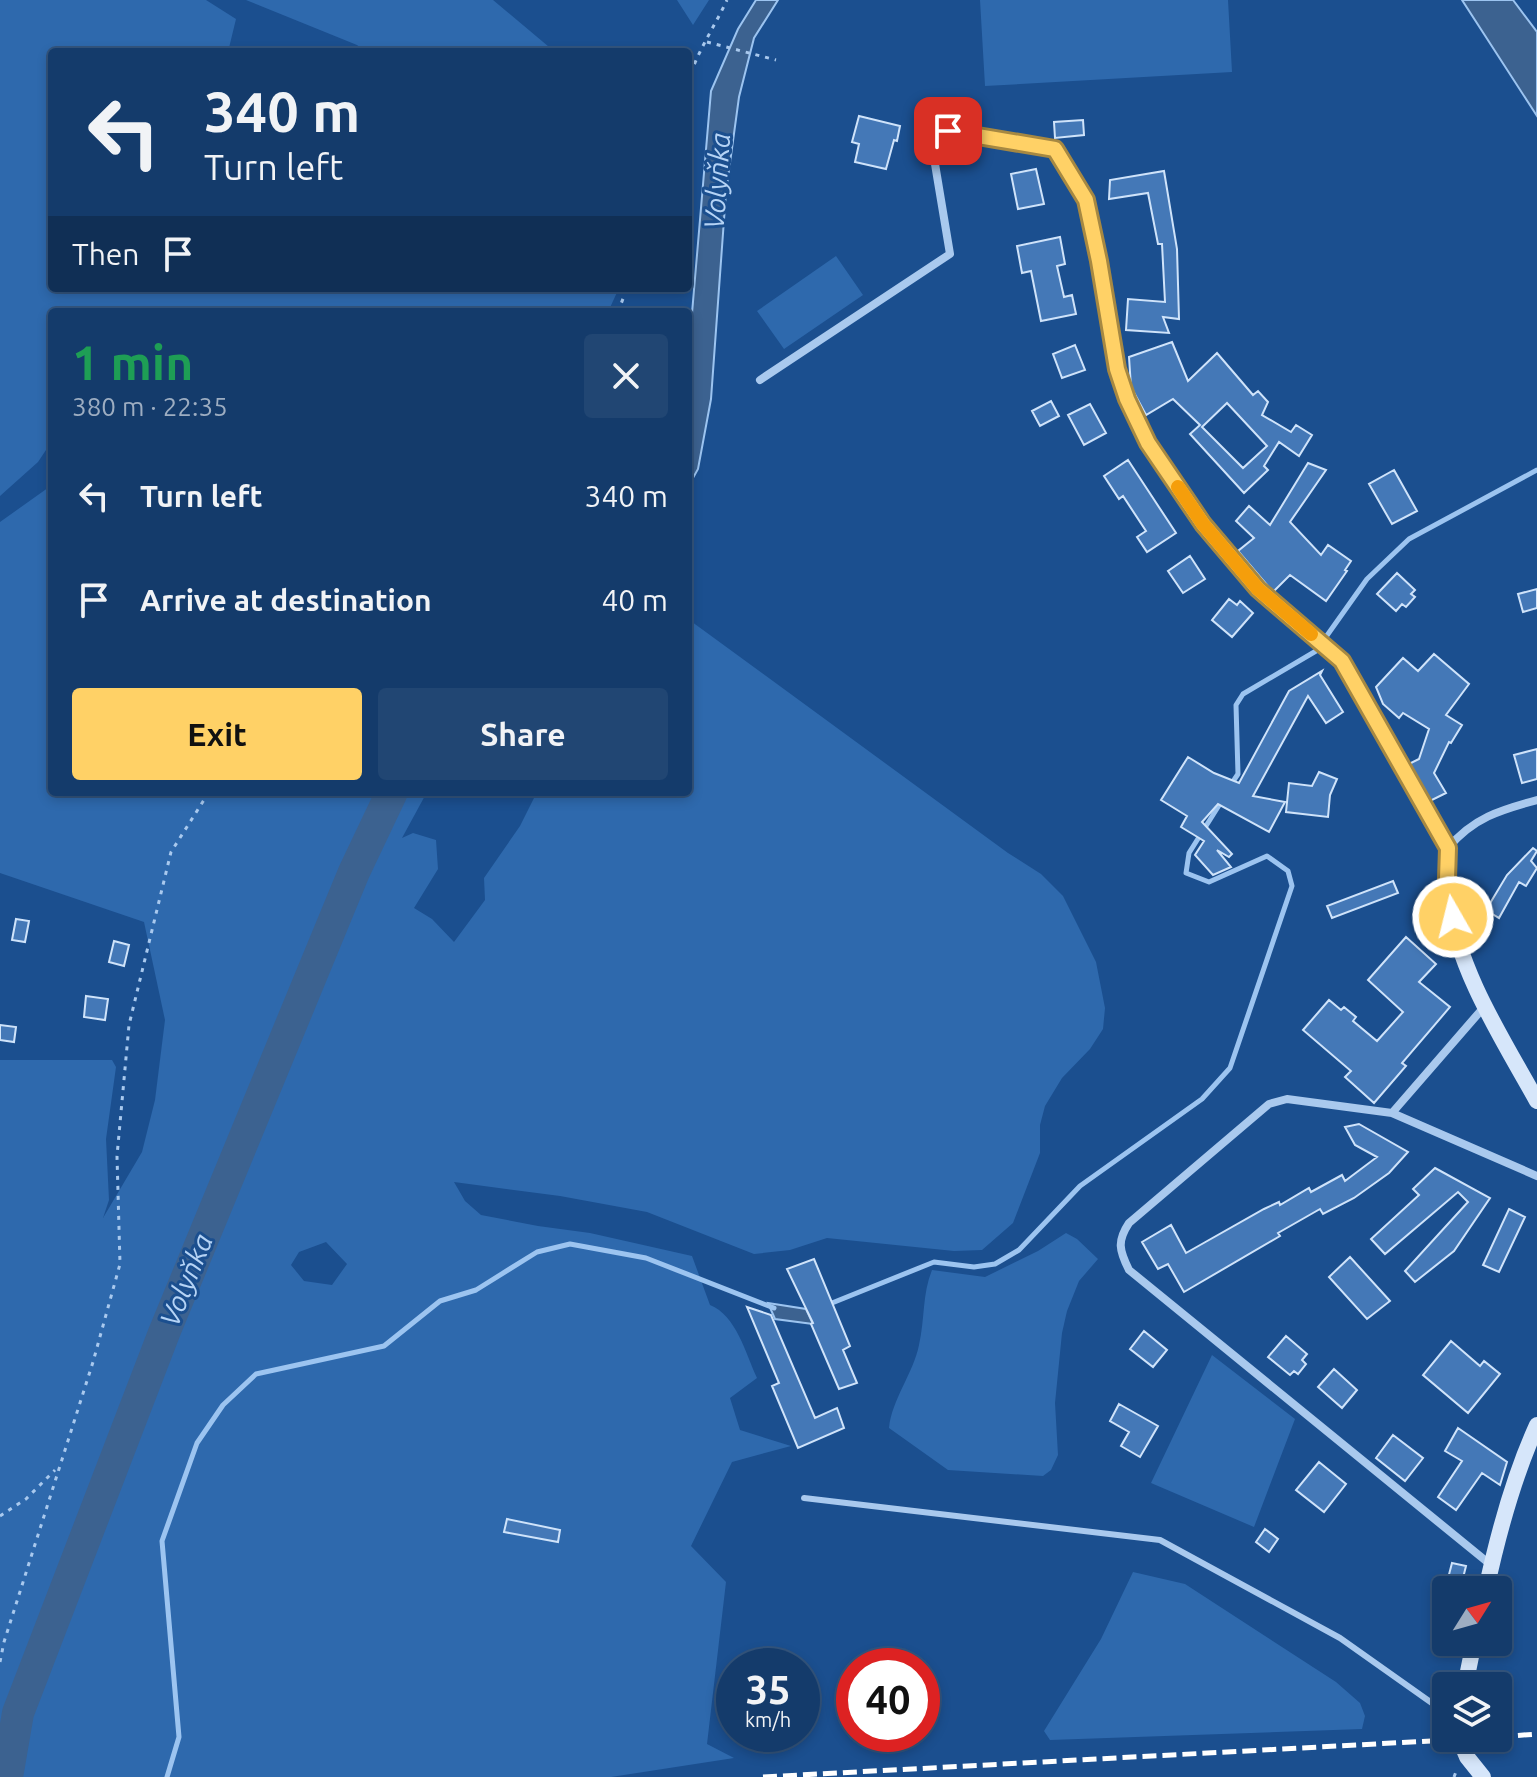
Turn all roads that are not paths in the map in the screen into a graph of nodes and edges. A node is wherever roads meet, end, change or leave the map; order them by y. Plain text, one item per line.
1 (760, 380) dead end
2 (1537, 800) edge
3 (1448, 848) junction
4 (1485, 1006) junction
5 (1537, 1101) edge
6 (1392, 1113) junction
7 (1537, 1176) edge
8 (1537, 1425) edge
9 (804, 1498) dead end
10 (1491, 1565) junction
11 (1489, 1576) edge
12 (1432, 1703) edge
13 (1465, 1752) edge
14 (1483, 1777) edge

1 - 3 street
2 - 3 street
3 - 4 street
4 - 5 street
4 - 6 street
6 - 7 street
6 - 10 street
8 - 10 street
9 - 12 lane
10 - 11 street
13 - 14 street

